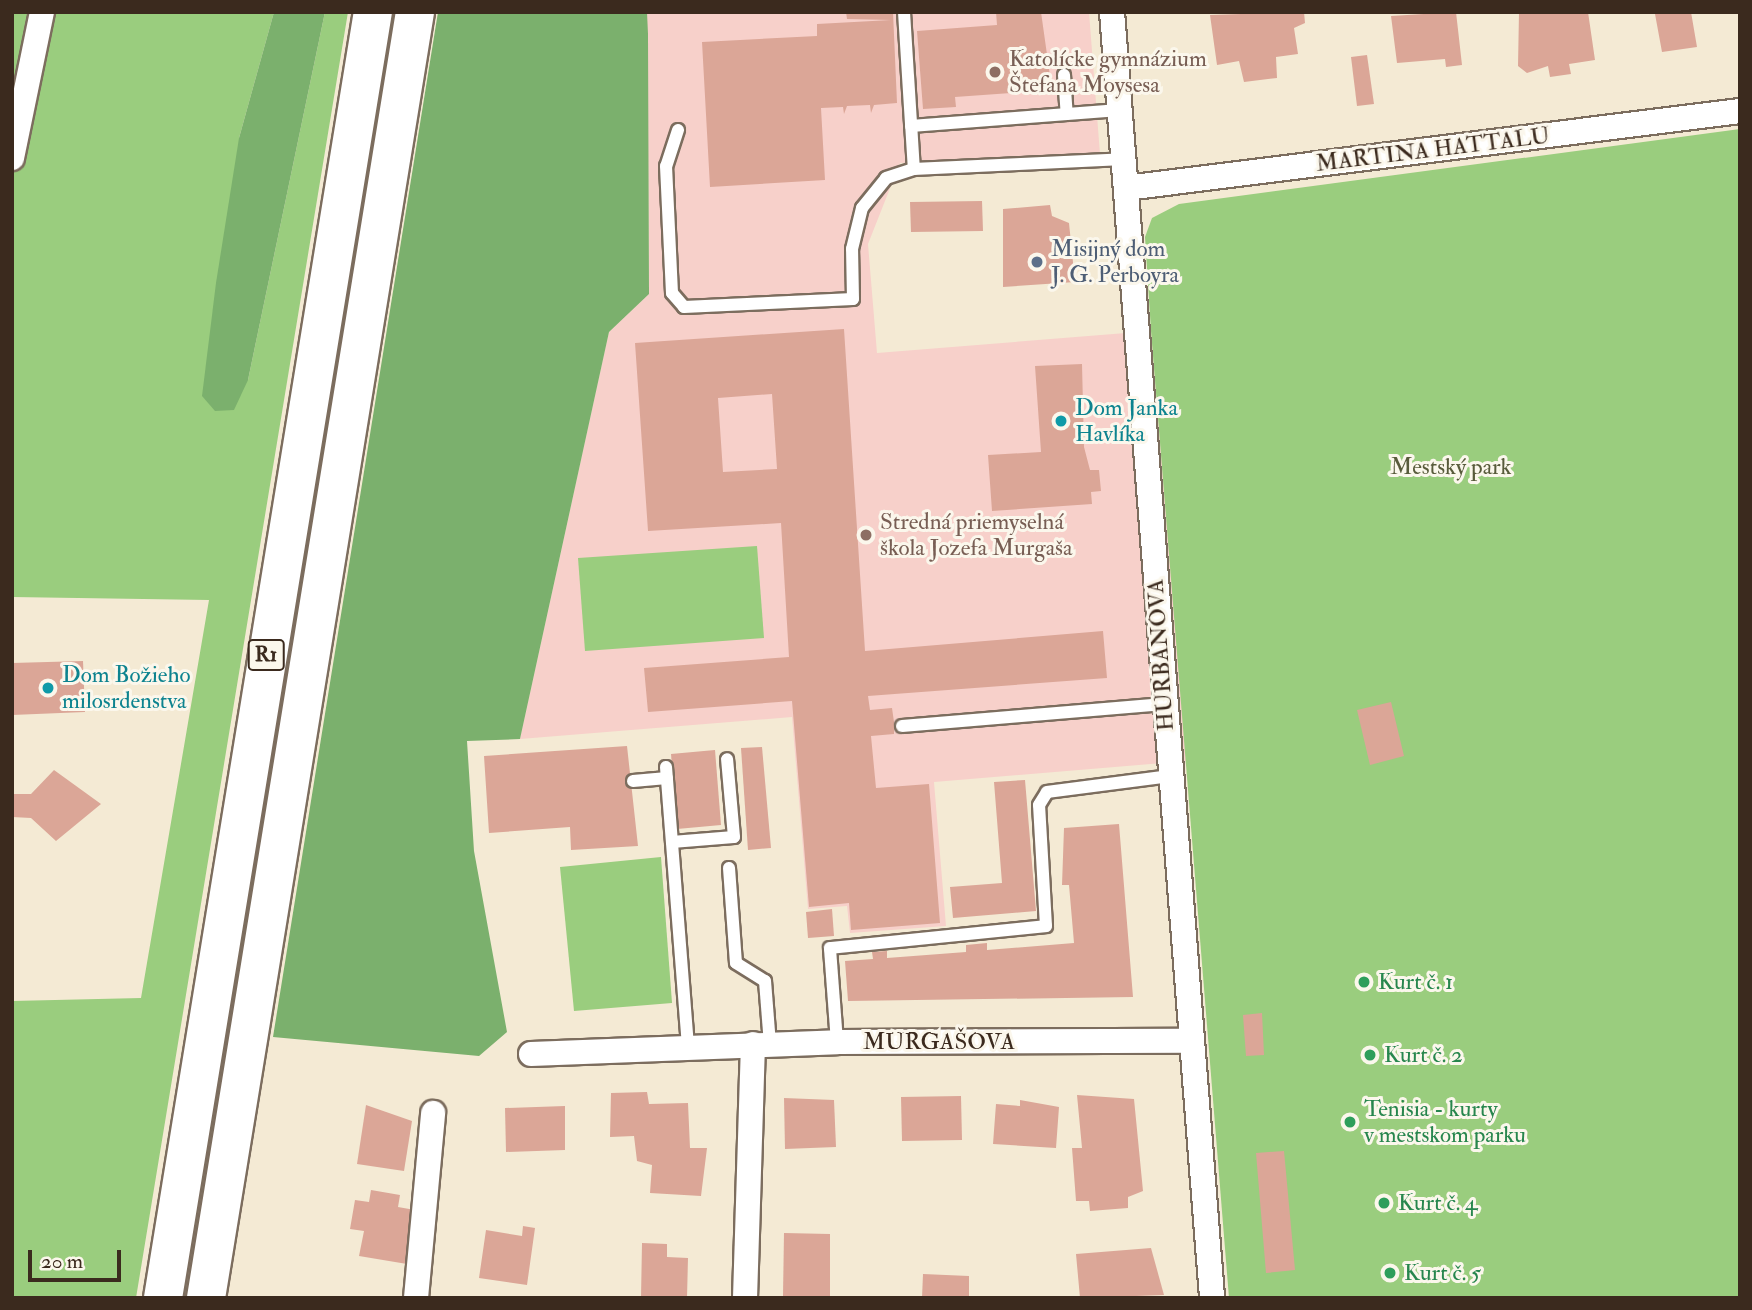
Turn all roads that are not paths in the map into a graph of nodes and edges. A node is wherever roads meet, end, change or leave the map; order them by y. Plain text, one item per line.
1 (42, 12) edge
2 (373, 12) edge
3 (415, 12) edge
4 (904, 12) edge
5 (1112, 12) edge
6 (1064, 75) dead end
7 (1119, 110) junction
8 (1740, 111) edge
9 (1067, 114) junction
10 (911, 126) junction
11 (678, 130) dead end
12 (12, 158) edge
13 (1123, 159) junction
14 (914, 169) junction
15 (1126, 188) junction
16 (1164, 704) junction
17 (902, 726) dead end
18 (727, 759) dead end
19 (1170, 776) junction
20 (633, 781) dead end
21 (672, 842) junction
22 (729, 869) dead end
23 (1190, 1041) junction
24 (837, 1042) junction
25 (761, 1044) junction
26 (688, 1045) junction
27 (531, 1054) dead end
28 (433, 1113) dead end
29 (163, 1298) edge
30 (206, 1298) edge
31 (416, 1298) edge
32 (745, 1298) edge
33 (1212, 1298) edge

1 - 12 street
2 - 29 highway, R1
3 - 30 highway, R1
4 - 10 lane
5 - 7 street, HURBANOVA
6 - 9 lane
7 - 9 lane
7 - 13 street, HURBANOVA
8 - 15 street, MARTINA HATTALU
9 - 10 lane
10 - 14 lane
11 - 14 lane
13 - 14 lane
13 - 15 street, HURBANOVA
15 - 16 street, HURBANOVA
16 - 17 lane
16 - 19 street, HURBANOVA
18 - 21 lane
19 - 23 street, HURBANOVA
19 - 24 lane
20 - 21 lane
21 - 26 lane
22 - 25 lane
23 - 24 street, MURGAŠOVA
23 - 33 street, HURBANOVA
24 - 25 street, MURGAŠOVA
25 - 26 street, MURGAŠOVA
25 - 32 street
26 - 27 street, MURGAŠOVA
28 - 31 street

